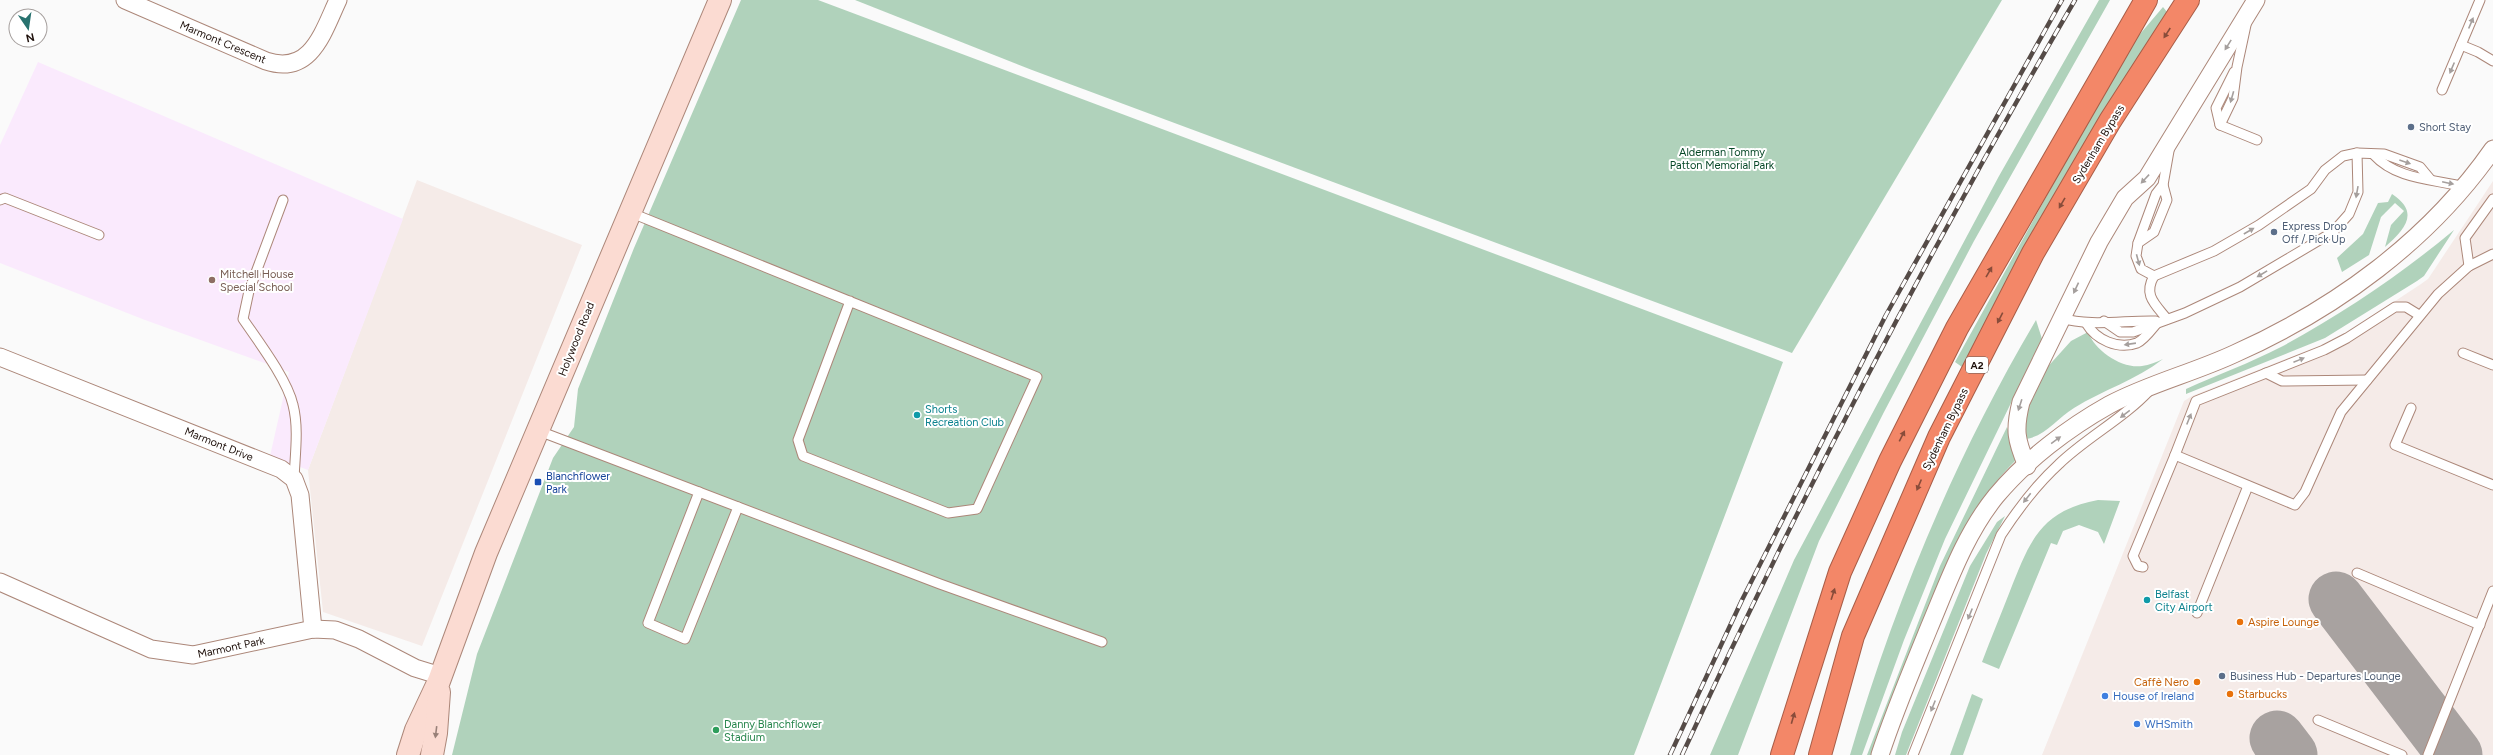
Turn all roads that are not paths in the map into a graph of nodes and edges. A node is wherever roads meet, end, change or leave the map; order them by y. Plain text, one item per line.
1 (125, 0) edge
2 (338, 0) edge
3 (720, 0) edge
4 (2146, 0) edge
5 (2188, 0) edge
6 (2480, 0) edge
7 (2253, 4) edge
8 (2461, 45) junction
9 (2478, 52) junction
10 (2493, 53) edge
11 (2493, 61) edge
12 (2442, 90) dead end
13 (2171, 140) junction
14 (2257, 140) dead end
15 (2493, 149) edge
16 (2357, 153) junction
17 (2466, 187) junction
18 (2493, 199) edge
19 (0, 200) edge
20 (283, 200) dead end
21 (629, 212) junction
22 (99, 235) dead end
23 (2493, 254) edge
24 (2469, 266) junction
25 (2154, 276) junction
26 (850, 301) junction
27 (2419, 315) junction
28 (2062, 318) junction
29 (2163, 320) junction
30 (2086, 323) junction
31 (2463, 353) dead end
32 (0, 357) edge
33 (2493, 365) edge
34 (2266, 373) junction
35 (2366, 380) junction
36 (2153, 386) junction
37 (2411, 408) dead end
38 (539, 431) junction
39 (2175, 455) junction
40 (2027, 466) junction
41 (294, 479) junction
42 (2493, 485) edge
43 (2248, 486) junction
44 (699, 492) junction
45 (738, 507) junction
46 (2143, 567) dead end
47 (2357, 573) dead end
48 (0, 582) edge
49 (2196, 588) dead end
50 (2493, 591) edge
51 (2205, 592) junction
52 (2198, 613) dead end
53 (2480, 625) junction
54 (313, 629) junction
55 (1102, 642) dead end
56 (440, 678) junction
57 (2318, 720) dead end
58 (408, 755) edge
59 (432, 755) edge
60 (1782, 755) edge
61 (1820, 755) edge
62 (1880, 755) edge
63 (1913, 755) edge
64 (2402, 755) edge
65 (2428, 755) edge

1 - 2 street, Marmont Crescent
3 - 21 main road, Holywood Road
60 -> 4 highway
5 -> 61 highway, Sydenham Bypass / A2
8 -> 6 lane
7 -> 13 street
7 -> 14 lane
8 - 9 lane
8 -> 12 lane
9 - 10 lane
9 - 11 lane
13 -> 25 lane
13 -> 28 street
15 - 17 street
16 -> 17 lane
25 -> 16 lane
16 -> 29 lane
17 - 36 street
18 - 24 lane
19 - 22 lane
20 - 41 lane
21 - 26 lane
21 - 38 main road, Holywood Road
23 - 24 lane
24 - 27 lane
25 - 29 lane
26 - 26 lane
34 -> 27 lane
27 - 35 lane
28 - 30 lane
28 -> 40 street
29 - 30 lane
29 -> 30 lane
31 - 33 lane
32 - 41 street, Marmont Drive
34 - 35 lane
39 -> 34 lane
35 - 43 lane
40 -> 36 street
36 -> 63 lane
37 - 42 lane
38 - 44 lane
38 - 56 main road, Holywood Road
39 - 43 lane
39 - 46 lane
40 - 62 street
41 - 54 street
43 - 51 lane
44 - 45 lane
44 - 45 lane
45 - 55 lane
47 - 53 lane
48 - 54 street, Marmont Park
49 - 51 lane
50 - 53 lane
51 - 52 lane
53 - 65 lane
54 - 56 street, Marmont Park
56 - 58 main road, Holywood Road
56 -> 59 main road, Holywood Road
57 - 64 lane

